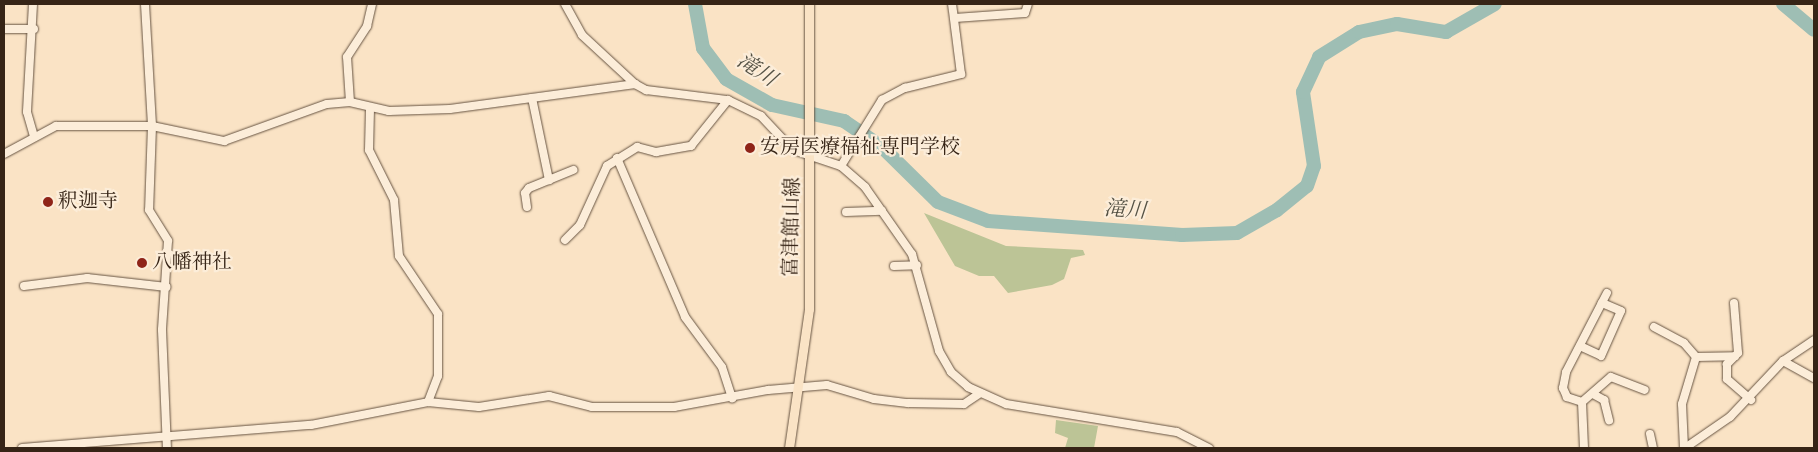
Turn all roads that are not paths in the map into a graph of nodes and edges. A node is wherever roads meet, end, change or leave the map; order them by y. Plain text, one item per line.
1 (33, 4) edge
2 (146, 4) edge
3 (372, 4) edge
4 (565, 4) edge
5 (810, 4) edge
6 (952, 4) edge
7 (1028, 4) edge
8 (955, 18) junction
9 (4, 29) edge
10 (34, 29) junction
11 (635, 84) junction
12 (532, 98) junction
13 (728, 100) junction
14 (350, 102) junction
15 (370, 109) junction
16 (152, 126) junction
17 (34, 137) junction
18 (4, 154) edge
19 (616, 158) junction
20 (812, 158) junction
21 (841, 166) junction
22 (573, 170) dead end
23 (549, 180) junction
24 (527, 207) dead end
25 (882, 211) junction
26 (846, 212) dead end
27 (566, 240) dead end
28 (917, 265) junction
29 (894, 266) dead end
30 (24, 286) dead end
31 (166, 287) junction
32 (1607, 293) dead end
33 (1602, 303) junction
34 (1734, 303) dead end
35 (1654, 327) dead end
36 (1814, 340) edge
37 (1580, 346) junction
38 (1696, 356) junction
39 (1735, 356) junction
40 (1783, 361) junction
41 (1814, 378) edge
42 (800, 387) junction
43 (1644, 390) dead end
44 (979, 394) junction
45 (1593, 394) junction
46 (732, 398) junction
47 (1751, 400) junction
48 (428, 402) junction
49 (1582, 402) junction
50 (1609, 420) dead end
51 (1650, 434) dead end
52 (167, 439) junction
53 (22, 448) edge
54 (167, 448) edge
55 (790, 448) edge
56 (1209, 448) edge
57 (1584, 448) edge
58 (1653, 448) edge
59 (1685, 448) edge

1 - 10 street
2 - 16 street
3 - 14 street
4 - 11 street
5 - 20 main road, 富津館山線
6 - 8 street
7 - 8 street
8 - 21 street
9 - 10 street
10 - 17 street
11 - 12 street
11 - 13 street
12 - 15 street
12 - 23 street
13 - 19 street
13 - 20 street
14 - 15 street
14 - 16 street
15 - 48 street
16 - 17 street
16 - 31 street
17 - 18 street
19 - 27 street
19 - 46 street
20 - 21 street
20 - 42 main road, 富津館山線
21 - 25 street
22 - 23 street
23 - 24 street
25 - 26 street
25 - 28 street
28 - 29 street
28 - 44 street
30 - 31 street
31 - 52 street
32 - 33 street
33 - 37 street
33 - 37 street
34 - 39 street
35 - 38 street
36 - 40 street
37 - 49 street
38 - 39 street
38 - 59 street
39 - 47 street
40 - 41 street
40 - 47 street
42 - 44 street
42 - 46 street
42 - 55 main road, 富津館山線
43 - 45 street
44 - 56 street
45 - 49 street
45 - 50 street
46 - 48 street
47 - 59 street
48 - 52 street
49 - 57 street
51 - 58 street
52 - 53 street
52 - 54 street

